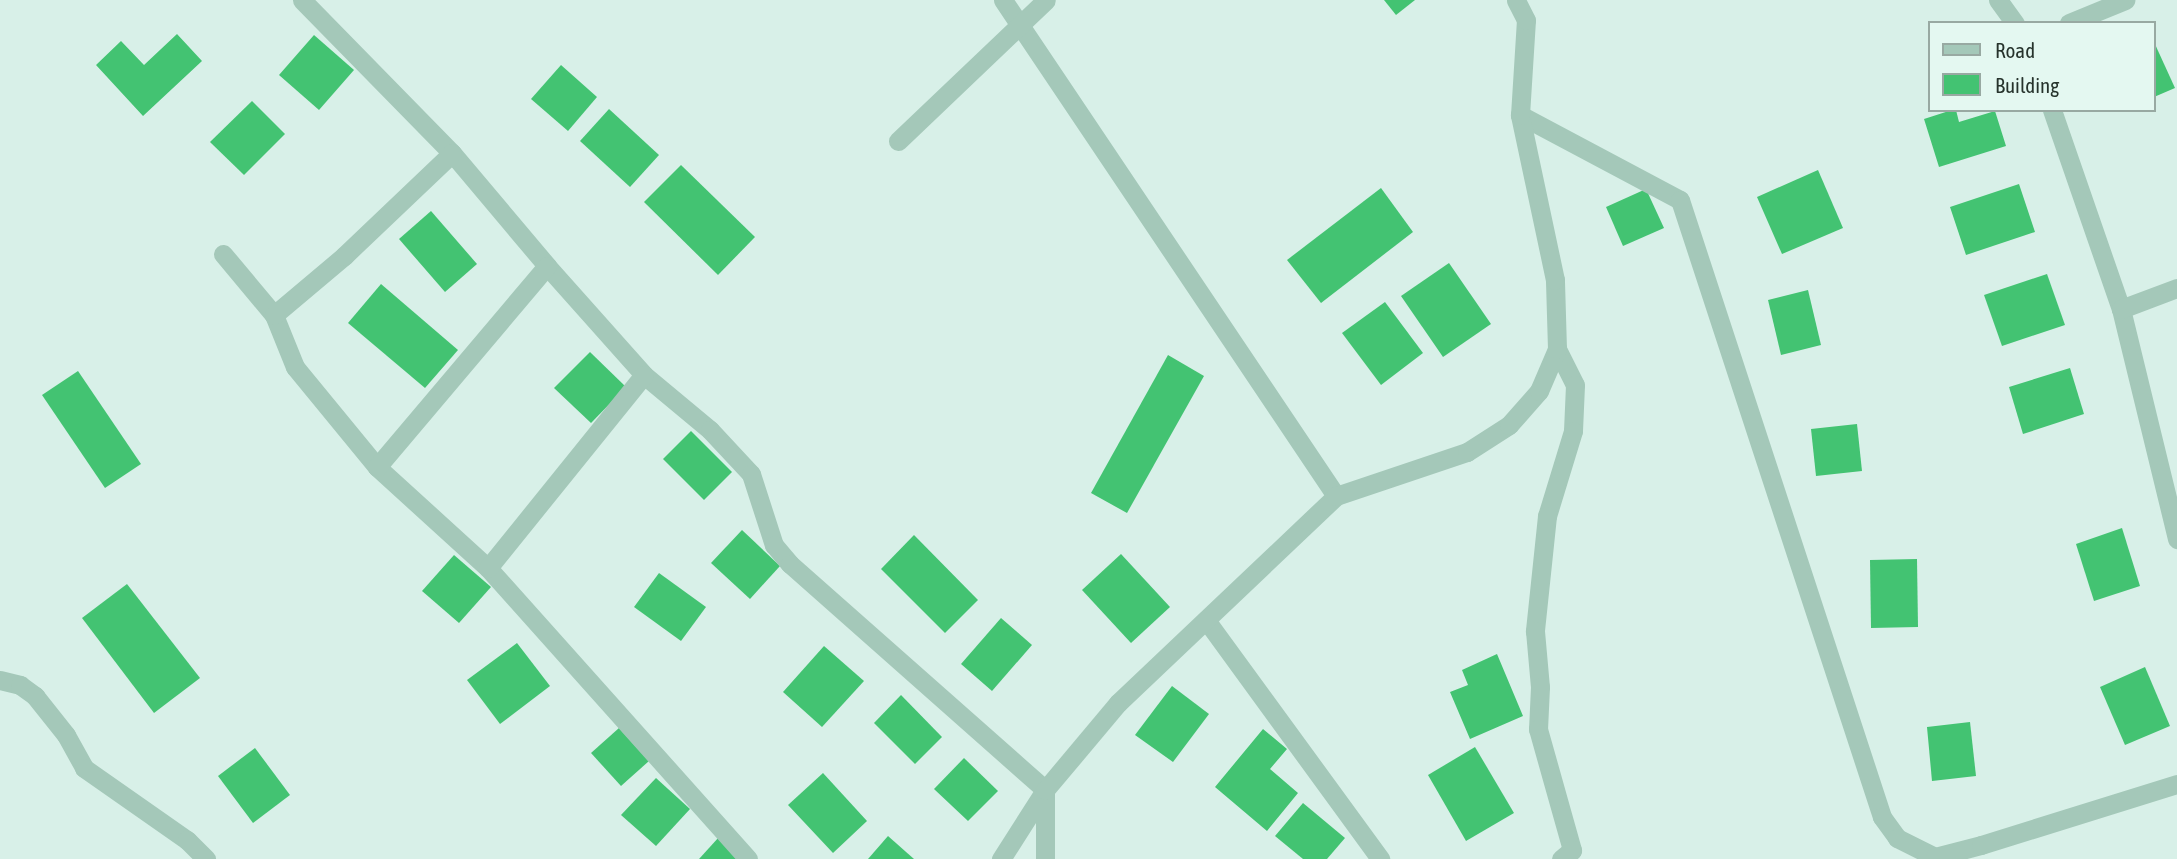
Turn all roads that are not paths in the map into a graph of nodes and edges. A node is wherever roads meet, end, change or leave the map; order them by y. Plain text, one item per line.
1 (302, 0) edge
2 (1003, 0) edge
3 (1046, 0) edge
4 (1516, 0) edge
5 (1998, 0) edge
6 (2124, 0) edge
7 (2014, 21) edge
8 (2074, 21) edge
9 (1019, 24) junction
10 (2053, 112) edge
11 (1520, 115) junction
12 (898, 141) dead end
13 (453, 153) junction
14 (223, 254) dead end
15 (547, 267) junction
16 (2177, 288) edge
17 (2121, 309) junction
18 (274, 315) junction
19 (1557, 349) junction
20 (644, 375) junction
21 (377, 467) junction
22 (1336, 496) junction
23 (2177, 540) edge
24 (488, 568) junction
25 (1206, 620) junction
26 (0, 680) edge
27 (2177, 784) edge
28 (1045, 790) junction
29 (1935, 858) edge
30 (206, 859) edge
31 (748, 859) edge
32 (1001, 859) edge
33 (1045, 859) edge
34 (1380, 859) edge
35 (1561, 859) edge

1 - 13 street
2 - 9 street
3 - 9 street
4 - 11 street
5 - 7 street
6 - 8 street
9 - 12 street
9 - 22 street
10 - 17 street
11 - 19 street
11 - 29 street
13 - 15 street
13 - 18 street
14 - 18 street
15 - 20 street
15 - 21 street
16 - 17 street
17 - 23 street
18 - 21 street
19 - 22 street
19 - 35 street
20 - 24 street
20 - 28 street
21 - 24 street
22 - 25 street
24 - 31 street
25 - 28 street
25 - 34 street
26 - 30 street
27 - 29 street
28 - 32 street
28 - 33 street

